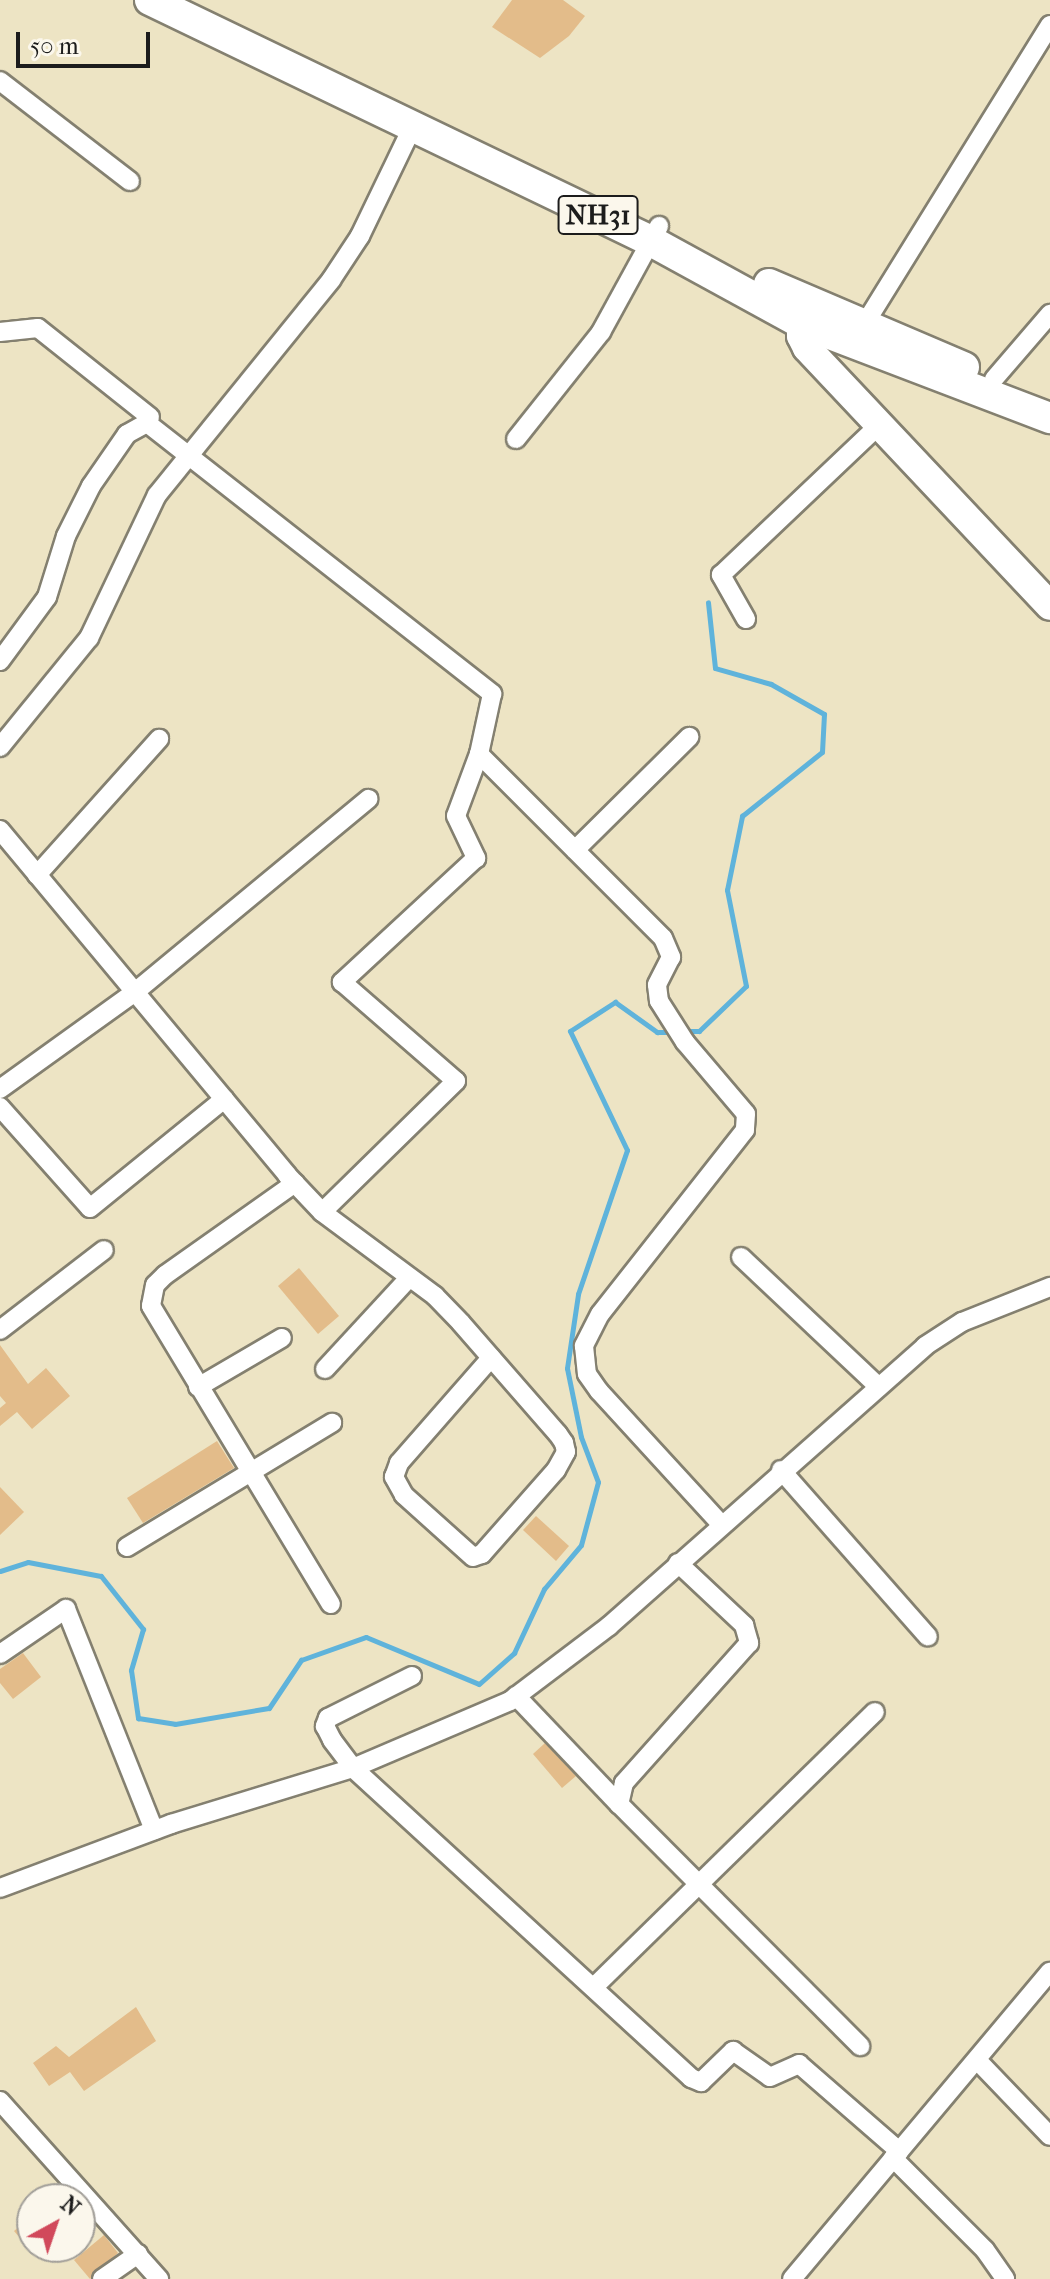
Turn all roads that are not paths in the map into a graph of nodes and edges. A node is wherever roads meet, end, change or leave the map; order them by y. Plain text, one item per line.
1 (150, 0) edge
2 (189, 0) edge
3 (1050, 25) edge
4 (0, 81) edge
5 (414, 124) junction
6 (130, 181) dead end
7 (655, 233) junction
8 (800, 312) junction
9 (1050, 314) edge
10 (864, 325) junction
11 (0, 332) edge
12 (994, 379) junction
13 (1050, 399) edge
14 (150, 417) dead end
15 (1050, 418) edge
16 (879, 425) junction
17 (516, 439) dead end
18 (190, 453) junction
19 (1050, 606) edge
20 (746, 619) dead end
21 (0, 661) edge
22 (689, 737) dead end
23 (159, 739) dead end
24 (0, 747) edge
25 (479, 754) junction
26 (368, 799) dead end
27 (0, 830) edge
28 (575, 850) junction
29 (37, 875) junction
30 (135, 992) junction
31 (0, 1089) edge
32 (224, 1099) junction
33 (0, 1107) edge
34 (295, 1183) junction
35 (322, 1212) junction
36 (104, 1250) dead end
37 (741, 1257) dead end
38 (409, 1278) junction
39 (1050, 1287) edge
40 (0, 1330) edge
41 (282, 1338) dead end
42 (491, 1358) junction
43 (325, 1369) dead end
44 (878, 1386) junction
45 (198, 1387) junction
46 (332, 1423) dead end
47 (781, 1470) junction
48 (250, 1474) junction
49 (721, 1524) junction
50 (127, 1547) dead end
51 (678, 1563) junction
52 (331, 1604) dead end
53 (928, 1637) dead end
54 (0, 1654) edge
55 (412, 1676) dead end
56 (516, 1696) junction
57 (875, 1712) dead end
58 (353, 1768) junction
59 (619, 1804) junction
60 (154, 1830) junction
61 (699, 1885) junction
62 (0, 1888) edge
63 (1050, 1972) edge
64 (594, 1987) junction
65 (860, 2046) dead end
66 (977, 2060) junction
67 (0, 2101) edge
68 (1050, 2136) edge
69 (896, 2155) junction
70 (138, 2254) junction
71 (102, 2279) edge
72 (159, 2279) edge
73 (792, 2279) edge
74 (1005, 2279) edge

1 - 5 highway, NH31
2 - 7 highway, NH31
3 - 10 street
4 - 6 street
5 - 7 highway, NH31
5 - 18 street
7 - 8 highway, NH31
7 - 17 street
8 - 10 highway, NH31
8 - 15 highway, NH31
8 - 16 main road
9 - 12 street
10 - 12 highway, NH31
11 - 14 street
12 - 13 highway, NH31
16 - 19 main road
16 - 20 street
18 - 21 street
18 - 24 street
18 - 25 street
22 - 28 street
23 - 29 street
25 - 28 street
25 - 35 street
26 - 30 street
27 - 29 street
28 - 49 street
29 - 30 street
30 - 31 street
30 - 32 street
32 - 33 street
32 - 34 street
34 - 35 street
34 - 45 street
35 - 38 street
36 - 40 street
37 - 44 street
38 - 42 street
38 - 43 street
39 - 44 street
41 - 45 street
42 - 42 street
44 - 47 street
45 - 48 street
46 - 48 street
47 - 49 street
47 - 53 street
48 - 50 street
48 - 52 street
49 - 51 street
51 - 56 street
51 - 59 street
54 - 60 street
55 - 58 street
56 - 58 street
56 - 59 street
57 - 61 street
58 - 60 street
58 - 64 street
59 - 61 street
60 - 62 street
61 - 64 street
61 - 65 street
63 - 66 street
64 - 69 street
66 - 68 street
66 - 69 street
67 - 70 street
69 - 73 street
69 - 74 street
70 - 71 street
70 - 72 street

